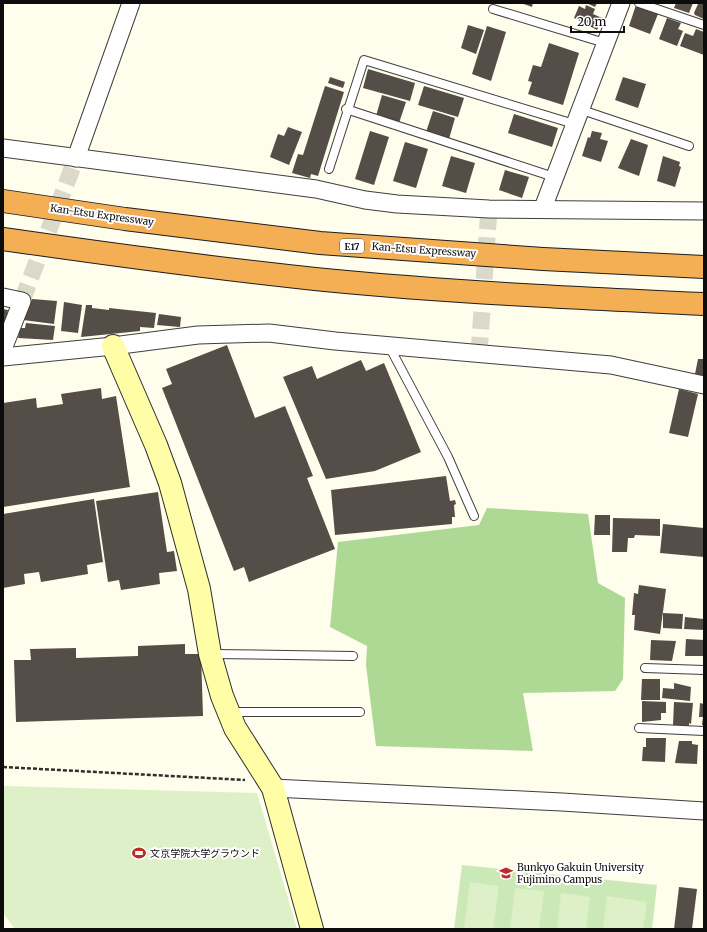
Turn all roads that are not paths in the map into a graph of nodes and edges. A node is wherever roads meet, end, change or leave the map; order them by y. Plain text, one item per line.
1 (131, 3) edge
2 (621, 3) edge
3 (639, 3) edge
4 (494, 9) dead end
5 (704, 25) edge
6 (606, 43) junction
7 (346, 109) junction
8 (577, 116) junction
9 (689, 146) dead end
10 (3, 148) edge
11 (76, 158) junction
12 (329, 169) dead end
13 (554, 177) junction
14 (3, 201) edge
15 (543, 208) junction
16 (704, 211) edge
17 (3, 239) edge
18 (704, 267) edge
19 (3, 298) edge
20 (704, 304) edge
21 (113, 346) junction
22 (389, 346) junction
23 (3, 349) edge
24 (3, 357) edge
25 (704, 385) edge
26 (474, 516) dead end
27 (210, 654) junction
28 (353, 656) dead end
29 (645, 668) dead end
30 (704, 670) edge
31 (228, 712) junction
32 (360, 712) dead end
33 (639, 728) dead end
34 (704, 731) edge
35 (271, 784) junction
36 (704, 811) edge
37 (312, 929) edge

1 - 11 street
2 - 6 street
3 - 5 lane
4 - 6 lane
6 - 8 street
7 - 8 lane
7 - 12 lane
7 - 13 lane
8 - 9 lane
8 - 13 street
10 - 11 street
11 - 15 street
13 - 15 street
14 - 18 highway, Kan-Etsu Expressway / E17
15 - 16 street
17 - 20 highway
19 - 23 street
21 - 22 street
21 - 24 street
21 - 27 street
22 - 25 street
22 - 26 lane
27 - 28 lane
27 - 31 street
29 - 30 lane
31 - 32 lane
31 - 35 street
33 - 34 lane
35 - 36 street
35 - 37 street

